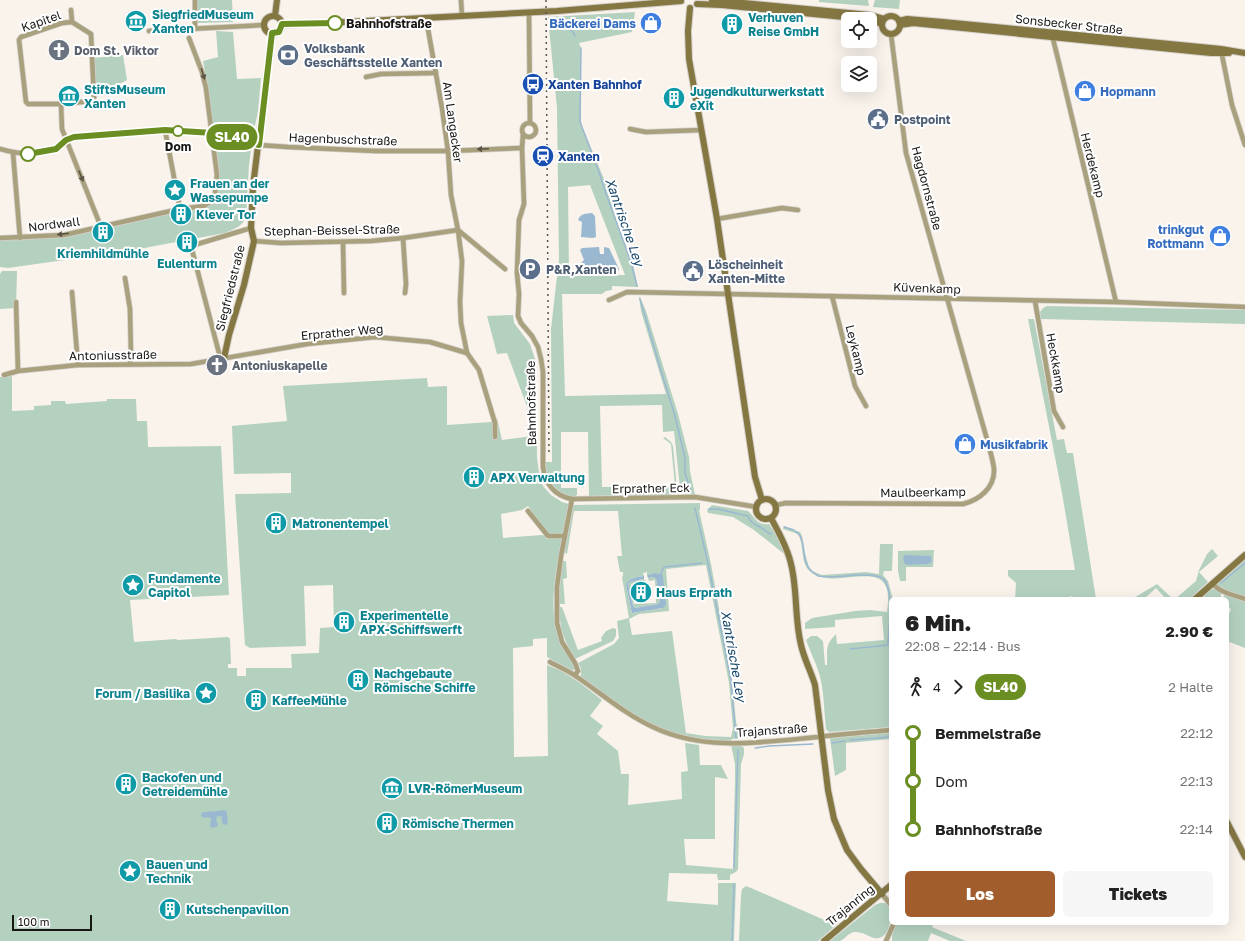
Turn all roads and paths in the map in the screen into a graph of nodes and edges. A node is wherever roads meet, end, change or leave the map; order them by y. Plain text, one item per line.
1 (195, 0) edge
2 (277, 0) edge
3 (461, 0) edge
4 (681, 0) edge
5 (712, 0) edge
6 (698, 2) edge
7 (690, 8) junction
8 (71, 10) dead end
9 (529, 12) junction
10 (275, 16) junction
11 (462, 16) junction
12 (841, 17) edge
13 (426, 18) junction
14 (877, 21) edge
15 (72, 22) junction
16 (883, 22) junction
17 (899, 23) junction
18 (282, 24) junction
19 (264, 25) junction
20 (196, 29) junction
21 (149, 31) dead end
22 (272, 33) junction
23 (188, 34) junction
24 (891, 34) junction
25 (1052, 35) junction
26 (1221, 52) junction
27 (1245, 53) edge
28 (436, 73) junction
29 (366, 77) dead end
30 (60, 104) junction
31 (530, 123) junction
32 (630, 129) dead end
33 (165, 130) junction
34 (702, 130) junction
35 (213, 133) junction
36 (523, 135) junction
37 (66, 140) junction
38 (259, 145) junction
39 (1245, 145) edge
40 (522, 148) junction
41 (0, 149) edge
42 (448, 151) junction
43 (13, 153) junction
44 (180, 209) junction
45 (798, 210) dead end
46 (717, 219) junction
47 (101, 227) junction
48 (251, 228) junction
49 (458, 230) junction
50 (0, 238) edge
51 (20, 238) junction
52 (403, 238) junction
53 (254, 241) junction
54 (343, 242) junction
55 (505, 269) dead end
56 (125, 278) dead end
57 (72, 292) dead end
58 (405, 293) dead end
59 (344, 294) dead end
60 (727, 294) junction
61 (832, 296) junction
62 (947, 299) junction
63 (609, 300) dead end
64 (1035, 301) junction
65 (16, 302) dead end
66 (1116, 302) junction
67 (1245, 307) edge
68 (218, 353) dead end
69 (467, 353) junction
70 (224, 358) junction
71 (130, 364) junction
72 (78, 365) junction
73 (18, 371) junction
74 (4, 376) dead end
75 (866, 406) dead end
76 (1063, 427) dead end
77 (495, 437) dead end
78 (550, 486) joint
79 (572, 499) junction
80 (762, 500) junction
81 (776, 505) junction
82 (757, 506) junction
83 (528, 511) dead end
84 (771, 518) junction
85 (565, 536) junction
86 (1245, 555) edge
87 (1212, 583) junction
88 (1197, 597) edge
89 (1245, 600) edge
90 (550, 662) dead end
91 (575, 675) junction
92 (889, 730) edge
93 (821, 736) junction
94 (1229, 826) edge
95 (1245, 857) edge
96 (889, 888) edge
97 (882, 894) junction
98 (889, 903) edge
99 (893, 925) edge
100 (824, 941) edge
101 (886, 941) edge

1 - 20 street
2 - 10 street
3 - 11 street
4 - 7 street
4 - 9 street
5 - 16 street, Sonsbecker Straße
6 - 7 street
6 - 12 street
7 - 34 street
8 - 15 street, Kapitel
9 - 11 street
9 - 31 street
10 - 18 street
10 - 19 street
11 - 13 street
13 - 18 street
13 - 28 street, Am Langacker
14 - 16 street, Sonsbecker Straße
15 - 30 street, Kapitel
15 - 30 street, Kapitel
16 - 17 street, Sonsbecker Straße
16 - 24 street, Sonsbecker Straße
17 - 24 street
17 - 25 street, Sonsbecker Straße
18 - 22 street
19 - 20 street
19 - 22 street
20 - 23 street
21 - 23 street
22 - 38 street, Siegfriedstraße
23 -> 35 street, Nordwall
24 - 62 street, Hagdornstraße
25 - 26 street, Sonsbecker Straße
25 - 66 street, Herdekamp
26 - 27 street, Sonsbecker Straße
26 - 39 street
28 - 29 street
28 - 42 street, Am Langacker
30 - 37 street
31 - 36 street, Bahnhofstraße
31 - 36 street
32 - 34 street
33 - 35 street, Hagenbuschstraße
33 - 37 street, Hagenbuschstraße
33 - 44 street
34 - 46 street
35 - 38 street, Hagenbuschstraße
35 - 44 street, Nordwall
36 - 40 street, Bahnhofstraße
37 - 43 street
37 -> 47 street
38 - 42 street, Hagenbuschstraße
38 - 48 street, Siegfriedstraße
40 -> 42 street, Hagenbuschstraße
40 - 78 street, Bahnhofstraße
41 - 43 street
42 - 49 street, Am Langacker
43 - 51 street
44 - 47 street, Nordwall
45 - 46 street
46 - 60 street
47 -> 51 street, Nordwall
48 - 53 street, Siegfriedstraße
48 - 68 street
49 - 52 street, Stephan-Beissel-Straße
49 - 55 street
49 - 69 street, Am Langacker
50 - 51 street, Nordwall
52 - 54 street, Stephan-Beissel-Straße
52 - 58 street
53 - 54 street, Stephan-Beissel-Straße
53 - 70 street, Siegfriedstraße
54 - 59 street
56 - 71 street
57 - 72 street
60 - 61 street, Küvenkamp
60 - 63 street, Küvenkamp
60 - 80 street
61 - 62 street, Küvenkamp
61 - 75 street, Leykamp
62 - 64 street, Küvenkamp
62 - 81 street, Maulbeerkamp
64 - 66 street, Küvenkamp
64 - 76 street, Heckkamp
65 - 73 street
66 - 67 street, Küvenkamp
69 - 70 street, Erprather Weg
69 - 77 street
70 - 71 street, Antoniusstraße
71 - 72 street, Antoniusstraße
72 - 73 street, Antoniusstraße
73 - 74 street, Antoniusstraße
78 - 79 street, Erprather Eck
79 - 82 street, Erprather Eck
79 - 85 street
80 - 81 street, Maulbeerkamp
80 - 82 street
81 - 84 street
82 - 84 street
83 - 85 street
84 - 93 street
85 - 91 street
86 - 87 street
87 - 88 street
87 - 89 street
90 - 91 street, Trajanstraße
91 - 93 street, Trajanstraße
92 - 93 street, Trajanstraße
93 - 97 street
94 - 95 street
96 - 97 street, Trajanring
97 - 98 street
97 - 100 street, Trajanring
99 - 101 street

